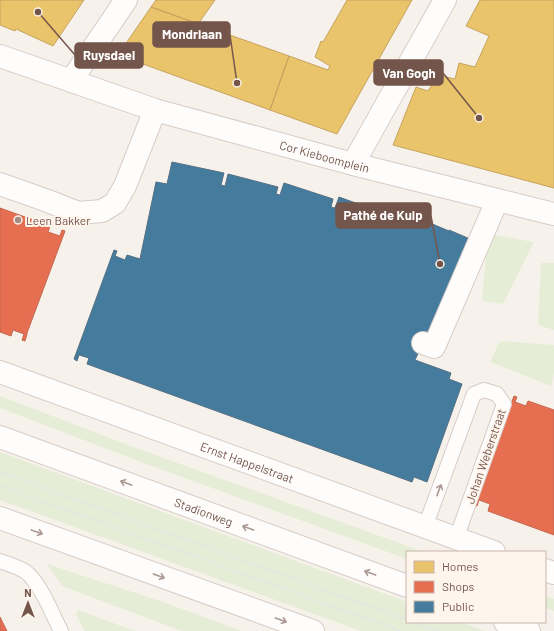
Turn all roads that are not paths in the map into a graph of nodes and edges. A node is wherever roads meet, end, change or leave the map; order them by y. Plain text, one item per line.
1 (126, 0) edge
2 (445, 0) edge
3 (0, 56) edge
4 (71, 81) junction
5 (155, 110) junction
6 (353, 164) junction
7 (0, 184) edge
8 (495, 205) junction
9 (554, 214) edge
10 (423, 343) dead end
11 (0, 372) edge
12 (0, 437) edge
13 (0, 518) edge
14 (425, 527) junction
15 (456, 539) junction
16 (491, 551) edge
17 (0, 561) edge
18 (406, 586) edge
19 (508, 623) edge
20 (61, 631) edge
21 (313, 631) edge
22 (529, 631) edge

1 - 4 street
2 - 6 street
3 - 4 street, Cor Kieboomplein
4 - 5 street, Cor Kieboomplein
5 - 6 street, Cor Kieboomplein
5 - 7 street
6 - 8 street, Cor Kieboomplein
8 - 9 street, Cor Kieboomplein
8 - 10 street
11 - 14 street, Ernst Happelstraat
18 -> 12 street, Stadionweg
13 -> 21 street
14 - 15 street, Ernst Happelstraat
14 -> 15 lane, Johan Weberstraat
15 - 16 street, Ernst Happelstraat
17 - 20 lane
19 - 22 street

